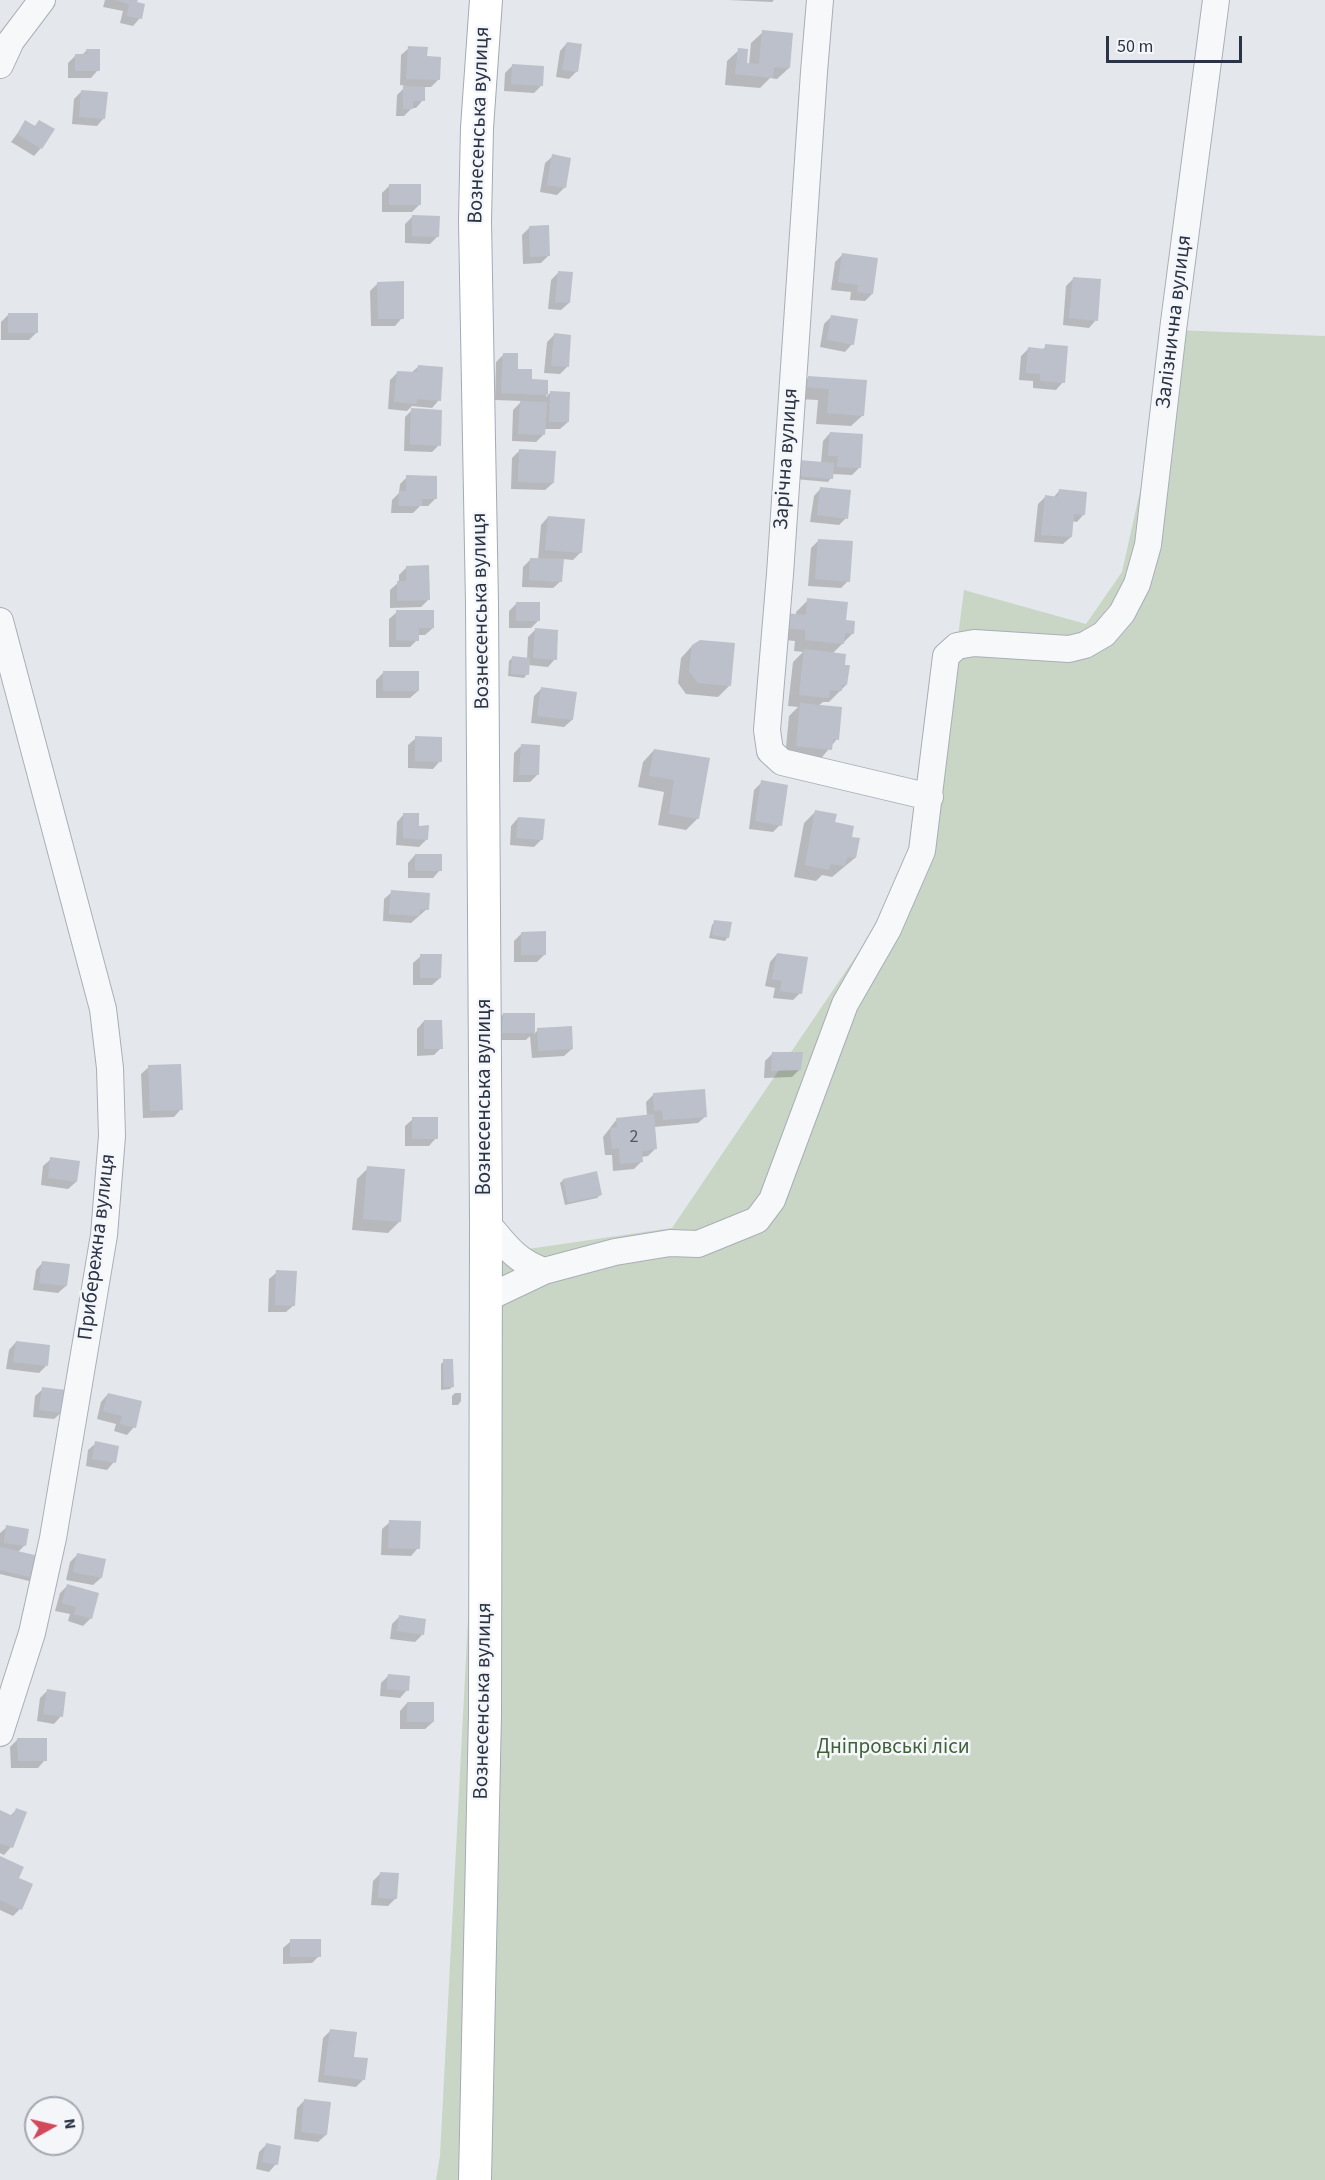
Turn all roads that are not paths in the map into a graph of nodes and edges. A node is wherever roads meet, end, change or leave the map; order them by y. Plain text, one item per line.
1 (42, 0) edge
2 (486, 0) edge
3 (820, 0) edge
4 (1216, 0) edge
5 (6, 34) edge
6 (0, 65) edge
7 (0, 621) edge
8 (930, 797) junction
9 (486, 1222) junction
10 (544, 1271) junction
11 (485, 1299) junction
12 (0, 1733) edge
13 (475, 2180) edge

1 - 5 street
2 - 9 main road, Вознесенська вулиця
3 - 8 street, Зарічна вулиця
4 - 8 street, Залізнична вулиця
5 - 6 street
7 - 12 street, Прибережна вулиця
8 - 10 street
9 - 10 street, Вознесенська вулиця
9 - 11 main road, Вознесенська вулиця
10 - 11 street
11 - 13 main road, Вознесенська вулиця

